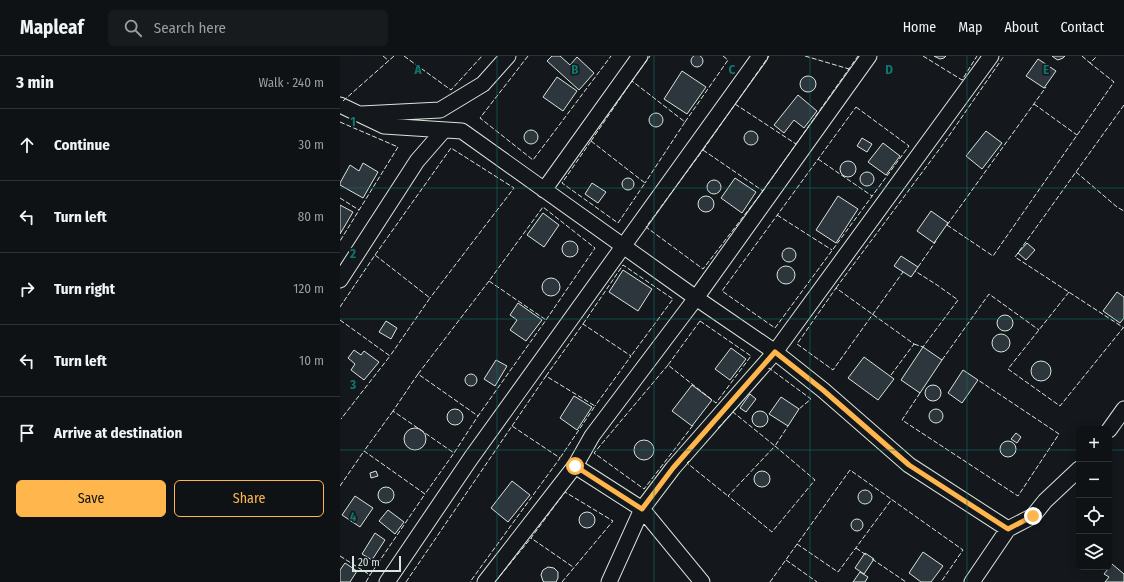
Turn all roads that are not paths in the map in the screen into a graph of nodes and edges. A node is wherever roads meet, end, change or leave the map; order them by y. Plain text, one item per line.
1 (508, 56) edge
2 (640, 56) edge
3 (760, 56) edge
4 (869, 56) edge
5 (990, 56) edge
6 (340, 105) edge
7 (340, 113) edge
8 (360, 114) junction
9 (444, 130) junction
10 (544, 190) junction
11 (623, 247) junction
12 (340, 280) edge
13 (696, 298) junction
14 (775, 352) junction
15 (1124, 409) edge
16 (1112, 426) edge
17 (575, 466) junction
18 (1076, 472) edge
19 (642, 509) junction
20 (1008, 529) junction
21 (387, 582) edge
22 (485, 582) edge
23 (609, 582) edge
24 (702, 582) edge
25 (972, 582) edge

1 - 8 street
2 - 10 street
3 - 11 street
4 - 13 street
5 - 14 street
6 - 8 street
7 - 8 street
8 - 9 street
9 - 10 street
9 - 12 street
10 - 11 street
11 - 13 street
11 - 21 street
13 - 14 street
13 - 17 street
14 - 19 street
14 - 20 street
15 - 16 street
17 - 19 street
17 - 22 street
18 - 20 street
19 - 23 street
19 - 24 street
20 - 25 street

